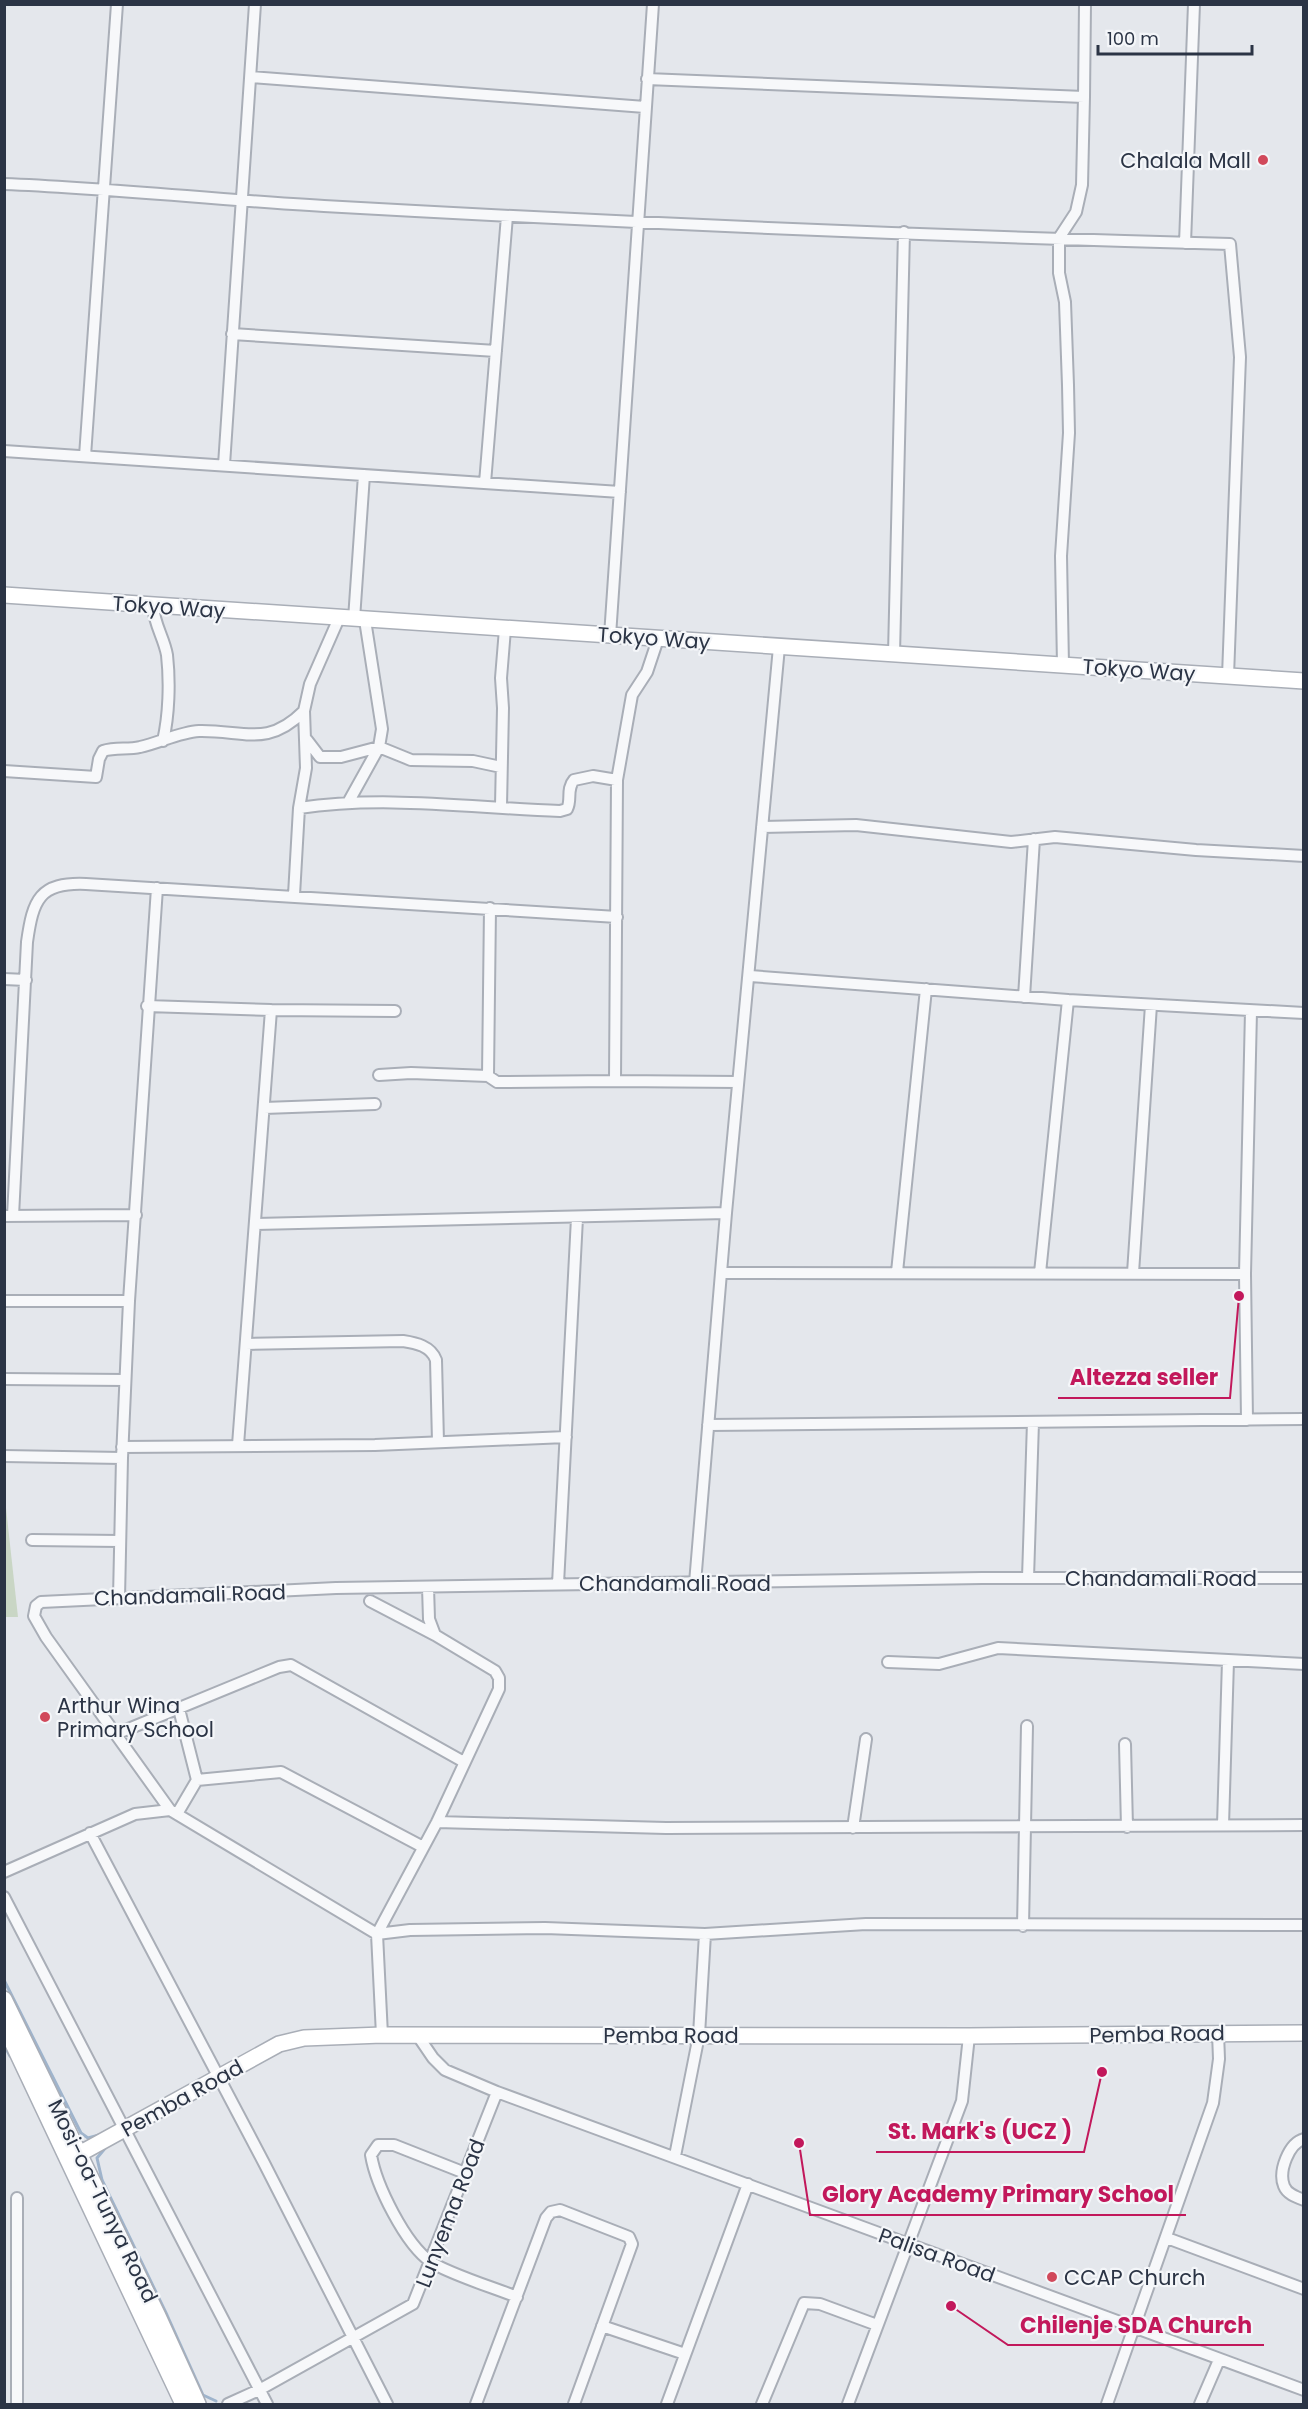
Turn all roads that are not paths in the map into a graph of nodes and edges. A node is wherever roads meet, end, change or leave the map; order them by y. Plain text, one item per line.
1 (117, 4) edge
2 (255, 4) edge
3 (653, 4) edge
4 (1085, 4) edge
5 (1194, 4) edge
6 (251, 77) junction
7 (647, 79) junction
8 (1084, 97) junction
9 (645, 107) junction
10 (4, 183) edge
11 (104, 188) junction
12 (241, 201) junction
13 (507, 216) junction
14 (638, 223) junction
15 (904, 232) junction
16 (1059, 238) junction
17 (1185, 243) junction
18 (232, 334) junction
19 (496, 351) junction
20 (4, 451) edge
21 (85, 456) junction
22 (224, 465) junction
23 (363, 475) junction
24 (485, 483) junction
25 (620, 492) junction
26 (4, 595) edge
27 (153, 606) junction
28 (353, 619) junction
29 (505, 629) junction
30 (610, 636) junction
31 (658, 639) junction
32 (779, 647) junction
33 (894, 654) junction
34 (1063, 665) junction
35 (1228, 676) junction
36 (1304, 681) edge
37 (304, 711) junction
38 (304, 735) junction
39 (163, 741) junction
40 (379, 747) junction
41 (501, 767) junction
42 (4, 771) edge
43 (617, 780) junction
44 (349, 801) junction
45 (501, 806) junction
46 (298, 808) junction
47 (762, 827) junction
48 (1034, 839) junction
49 (1304, 856) edge
50 (157, 888) junction
51 (294, 895) junction
52 (490, 908) junction
53 (616, 917) junction
54 (750, 976) junction
55 (4, 979) edge
56 (26, 980) junction
57 (926, 989) junction
58 (1024, 997) junction
59 (1068, 1000) junction
60 (1152, 1005) junction
61 (147, 1006) junction
62 (271, 1010) junction
63 (395, 1011) dead end
64 (1251, 1011) junction
65 (1304, 1013) edge
66 (379, 1075) dead end
67 (488, 1076) junction
68 (615, 1081) junction
69 (738, 1082) junction
70 (375, 1104) dead end
71 (264, 1108) junction
72 (726, 1213) junction
73 (136, 1215) junction
74 (9, 1216) edge
75 (577, 1218) junction
76 (256, 1224) junction
77 (897, 1272) junction
78 (722, 1273) junction
79 (1040, 1273) junction
80 (1133, 1273) junction
81 (1245, 1274) junction
82 (4, 1301) edge
83 (129, 1302) junction
84 (246, 1344) junction
85 (4, 1378) edge
86 (125, 1380) junction
87 (1304, 1419) edge
88 (1247, 1420) junction
89 (1033, 1422) junction
90 (708, 1425) junction
91 (566, 1437) junction
92 (438, 1442) junction
93 (238, 1445) junction
94 (122, 1452) junction
95 (4, 1456) edge
96 (32, 1540) dead end
97 (120, 1541) junction
98 (1028, 1578) junction
99 (1304, 1578) edge
100 (695, 1583) junction
101 (558, 1584) junction
102 (428, 1587) junction
103 (119, 1598) junction
104 (370, 1601) dead end
105 (435, 1635) junction
106 (1228, 1661) junction
107 (888, 1662) dead end
108 (1304, 1664) edge
109 (179, 1709) junction
110 (1027, 1726) dead end
111 (116, 1734) junction
112 (866, 1738) dead end
113 (1125, 1744) dead end
114 (464, 1762) junction
115 (197, 1780) junction
116 (174, 1812) junction
117 (437, 1822) junction
118 (1223, 1825) junction
119 (1304, 1825) edge
120 (1024, 1827) junction
121 (1127, 1827) junction
122 (853, 1828) junction
123 (90, 1833) junction
124 (423, 1846) junction
125 (4, 1872) edge
126 (4, 1897) edge
127 (1304, 1925) edge
128 (1023, 1926) junction
129 (377, 1934) junction
130 (705, 1934) junction
131 (6, 2007) edge
132 (4, 2025) edge
133 (1304, 2032) edge
134 (1218, 2033) junction
135 (382, 2035) junction
136 (699, 2035) junction
137 (418, 2036) junction
138 (969, 2036) junction
139 (218, 2076) junction
140 (497, 2092) junction
141 (125, 2130) junction
142 (1304, 2139) edge
143 (675, 2156) junction
144 (75, 2157) junction
145 (465, 2173) junction
146 (748, 2184) junction
147 (17, 2198) dead end
148 (1304, 2200) edge
149 (1167, 2238) junction
150 (908, 2245) junction
151 (431, 2262) junction
152 (1304, 2289) edge
153 (517, 2297) junction
154 (877, 2325) junction
155 (602, 2326) junction
156 (1135, 2327) junction
157 (352, 2337) junction
158 (685, 2354) junction
159 (1219, 2360) junction
160 (259, 2390) junction
161 (1304, 2390) edge
162 (17, 2404) edge
163 (183, 2404) edge
164 (198, 2404) edge
165 (228, 2404) edge
166 (267, 2404) edge
167 (387, 2404) edge
168 (476, 2404) edge
169 (574, 2404) edge
170 (667, 2404) edge
171 (762, 2404) edge
172 (848, 2404) edge
173 (1107, 2404) edge
174 (1200, 2404) edge

1 - 11 street
2 - 6 street
3 - 7 street
4 - 8 street
5 - 17 street
6 - 9 street
6 - 12 street
7 - 8 street
7 - 9 street
8 - 16 street
9 - 14 street
10 - 11 street
11 - 12 street
11 - 21 street
12 - 13 street
12 - 18 street
13 - 14 street
13 - 19 street
14 - 15 street
14 - 25 street
15 - 16 street
15 - 33 street
16 - 17 street
16 - 34 street
17 - 35 street
18 - 19 street
18 - 22 street
19 - 24 street
20 - 21 street
21 - 22 street
22 - 23 street
23 - 24 street
23 - 28 street
24 - 25 street
25 - 30 street
26 - 27 main road, Tokyo Way
27 - 28 main road, Tokyo Way
27 - 39 street
28 - 29 main road, Tokyo Way
28 - 37 street
28 - 40 street
29 - 30 main road, Tokyo Way
29 - 41 street
30 - 31 main road, Tokyo Way
31 - 32 main road, Tokyo Way
31 - 43 street
32 - 33 main road, Tokyo Way
32 - 47 street
33 - 34 main road, Tokyo Way
34 - 35 main road, Tokyo Way
35 - 36 main road, Tokyo Way
37 - 38 street
37 - 39 street
38 - 40 street
38 - 46 street
39 - 42 street
40 - 41 street
40 - 44 street
41 - 45 street
43 - 45 street
43 - 53 street
44 - 45 street
44 - 46 street
46 - 51 street
47 - 48 street
47 - 54 street
48 - 49 street
48 - 58 street
50 - 51 street
50 - 56 street
50 - 61 street
51 - 52 street
52 - 53 street
52 - 67 street
53 - 68 street
54 - 57 street
54 - 69 street
55 - 56 street
56 - 74 street
57 - 58 street
57 - 77 street
58 - 59 street
59 - 60 street
59 - 79 street
60 - 64 street
60 - 80 street
61 - 62 street
61 - 73 street
62 - 63 street
62 - 71 street
64 - 65 street
64 - 81 street
66 - 67 street
67 - 68 street
68 - 69 street
69 - 72 street
70 - 71 street
71 - 76 street
72 - 75 street
72 - 78 street
73 - 74 street
73 - 83 street
75 - 76 street
75 - 91 street
76 - 84 street
77 - 78 street
77 - 79 street
78 - 90 street
79 - 80 street
80 - 81 street
81 - 88 street
82 - 83 street
83 - 86 street
84 - 92 street
84 - 93 street
85 - 86 street
86 - 94 street
87 - 88 street
88 - 89 street
89 - 90 street
89 - 98 street
90 - 100 street
91 - 92 street
91 - 101 street
92 - 93 street
93 - 94 street
94 - 95 street
94 - 97 street
96 - 97 street
97 - 103 street
98 - 99 street, Chandamali Road
98 - 100 street, Chandamali Road
100 - 101 street, Chandamali Road
101 - 102 street, Chandamali Road
102 - 103 street, Chandamali Road
102 - 105 street
103 - 111 street, Chandamali Road
104 - 105 street
105 - 114 street
106 - 107 street
106 - 108 street
106 - 118 street
109 - 111 street
109 - 114 street
109 - 115 street
110 - 120 street
111 - 116 street
112 - 122 street
113 - 121 street
114 - 117 street
115 - 116 street
115 - 124 street
116 - 123 street
116 - 129 street
117 - 122 street
117 - 124 street
118 - 119 street
118 - 121 street
120 - 121 street
120 - 122 street
120 - 128 street
123 - 125 street
123 - 139 street
124 - 129 street
126 - 141 street
127 - 128 street
128 - 130 street
129 - 130 street
129 - 135 street
130 - 136 street
131 - 144 main road, Mosi-oa-Tunya Road
132 - 144 main road, Mosi-oa-Tunya Road
133 - 134 main road, Pemba Road
134 - 138 main road, Pemba Road
134 - 149 street
135 - 137 main road, Pemba Road
135 - 139 main road, Pemba Road
136 - 137 main road, Pemba Road
136 - 138 main road, Pemba Road
136 - 143 street
137 - 140 street, Palisa Road
138 - 150 street
139 - 141 main road, Pemba Road
139 - 157 street
140 - 143 street, Palisa Road
140 - 145 street, Lunyema Road
141 - 144 main road, Pemba Road
141 - 160 street
142 - 148 street
143 - 146 street, Palisa Road
144 - 163 main road, Mosi-oa-Tunya Road
144 - 164 main road, Mosi-oa-Tunya Road
145 - 151 street, Lunyema Road
145 - 151 street
146 - 150 street, Palisa Road
146 - 158 street
147 - 162 street
149 - 152 street
149 - 156 street
150 - 154 street
150 - 156 street, Palisa Road
151 - 153 street
151 - 157 street, Lunyema Road
153 - 155 street
153 - 168 street
154 - 171 street
154 - 172 street
155 - 158 street
155 - 169 street
156 - 159 street, Palisa Road
156 - 173 street
157 - 160 street, Lunyema Road
157 - 167 street
158 - 170 street
159 - 161 street, Palisa Road
159 - 174 street
160 - 165 street, Lunyema Road
160 - 166 street

